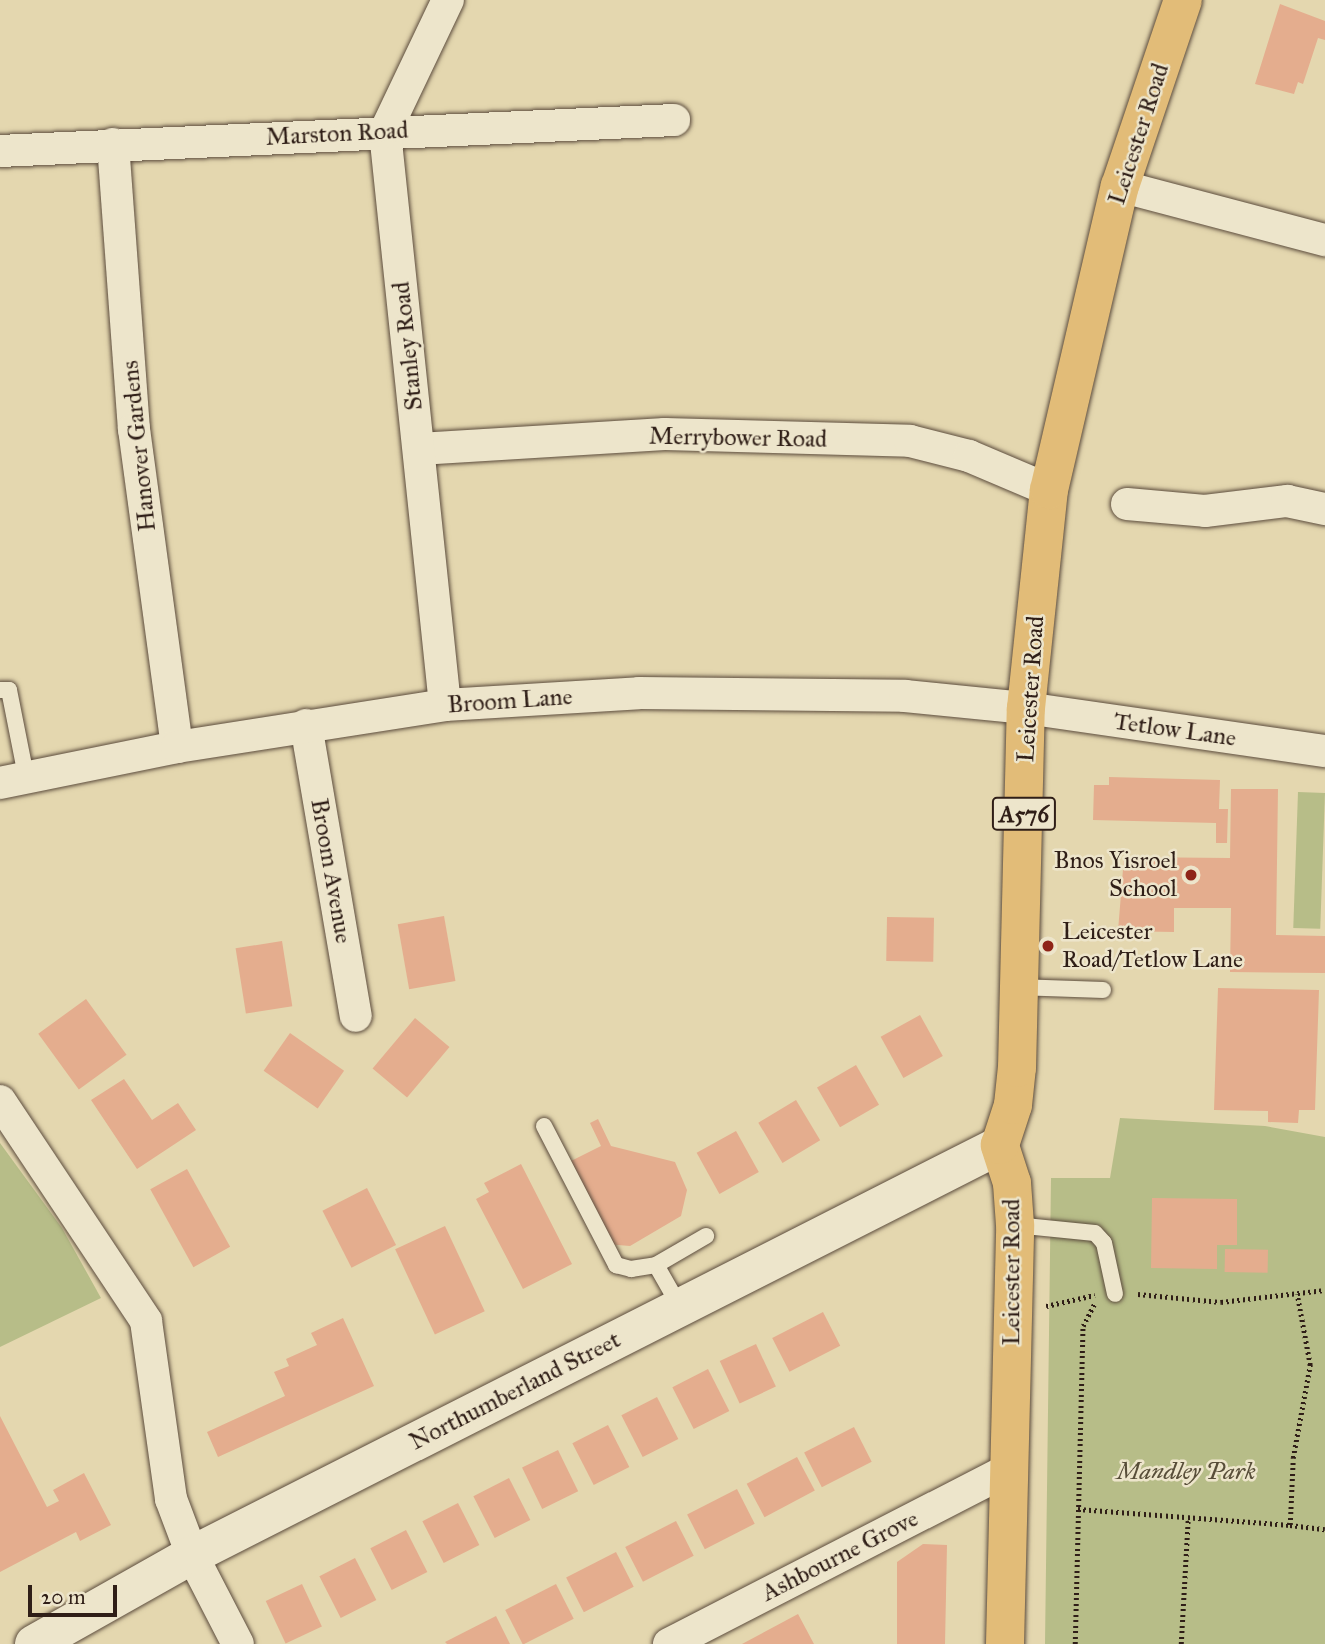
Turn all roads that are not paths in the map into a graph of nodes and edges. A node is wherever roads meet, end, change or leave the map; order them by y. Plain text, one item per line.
1 (448, 0) edge
2 (1183, 0) edge
3 (674, 120) dead end
4 (386, 132) junction
5 (113, 144) junction
6 (0, 151) edge
7 (1120, 186) junction
8 (1325, 240) edge
9 (419, 449) junction
10 (1049, 490) junction
11 (1128, 504) dead end
12 (1325, 509) edge
13 (0, 691) edge
14 (444, 705) junction
15 (1026, 708) junction
16 (306, 725) junction
17 (177, 747) junction
18 (1325, 751) edge
19 (13, 779) edge
20 (1017, 987) junction
21 (1103, 990) dead end
22 (356, 1016) dead end
23 (0, 1101) edge
24 (544, 1126) dead end
25 (1000, 1145) junction
26 (1014, 1225) junction
27 (706, 1236) dead end
28 (656, 1265) junction
29 (1107, 1294) road end
30 (680, 1307) junction
31 (1012, 1468) junction
32 (192, 1555) junction
33 (34, 1644) edge
34 (237, 1644) edge
35 (670, 1644) edge
36 (1005, 1644) edge

1 - 4 street
2 - 7 main road, Leicester Road / A576
3 - 4 street, Marston Road
4 - 5 street, Marston Road
4 - 9 street, Stanley Road
5 - 6 street, Marston Road
5 - 17 street, Hanover Gardens
7 - 8 street
7 - 10 main road, Leicester Road / A576
9 - 10 street, Merrybower Road
9 - 14 street, Stanley Road
10 - 15 main road, Leicester Road / A576
11 - 12 street
13 - 19 lane
14 - 15 street, Broom Lane
14 - 16 street, Broom Lane
15 - 18 street, Tetlow Lane
15 - 20 main road, Leicester Road / A576
16 - 17 street, Broom Lane
16 - 22 street, Broom Avenue
17 - 19 street, Broom Lane
20 - 21 lane
20 - 25 main road, Leicester Road / A576
23 - 32 street
24 - 28 lane
25 - 26 main road, Leicester Road
25 - 30 street, Northumberland Street
26 - 29 lane
26 - 31 main road, Leicester Road
27 - 28 lane
28 - 30 lane
30 - 32 street, Northumberland Street
31 - 35 street, Ashbourne Grove
31 - 36 main road, Leicester Road
32 - 33 street, Northumberland Street
32 - 34 street

